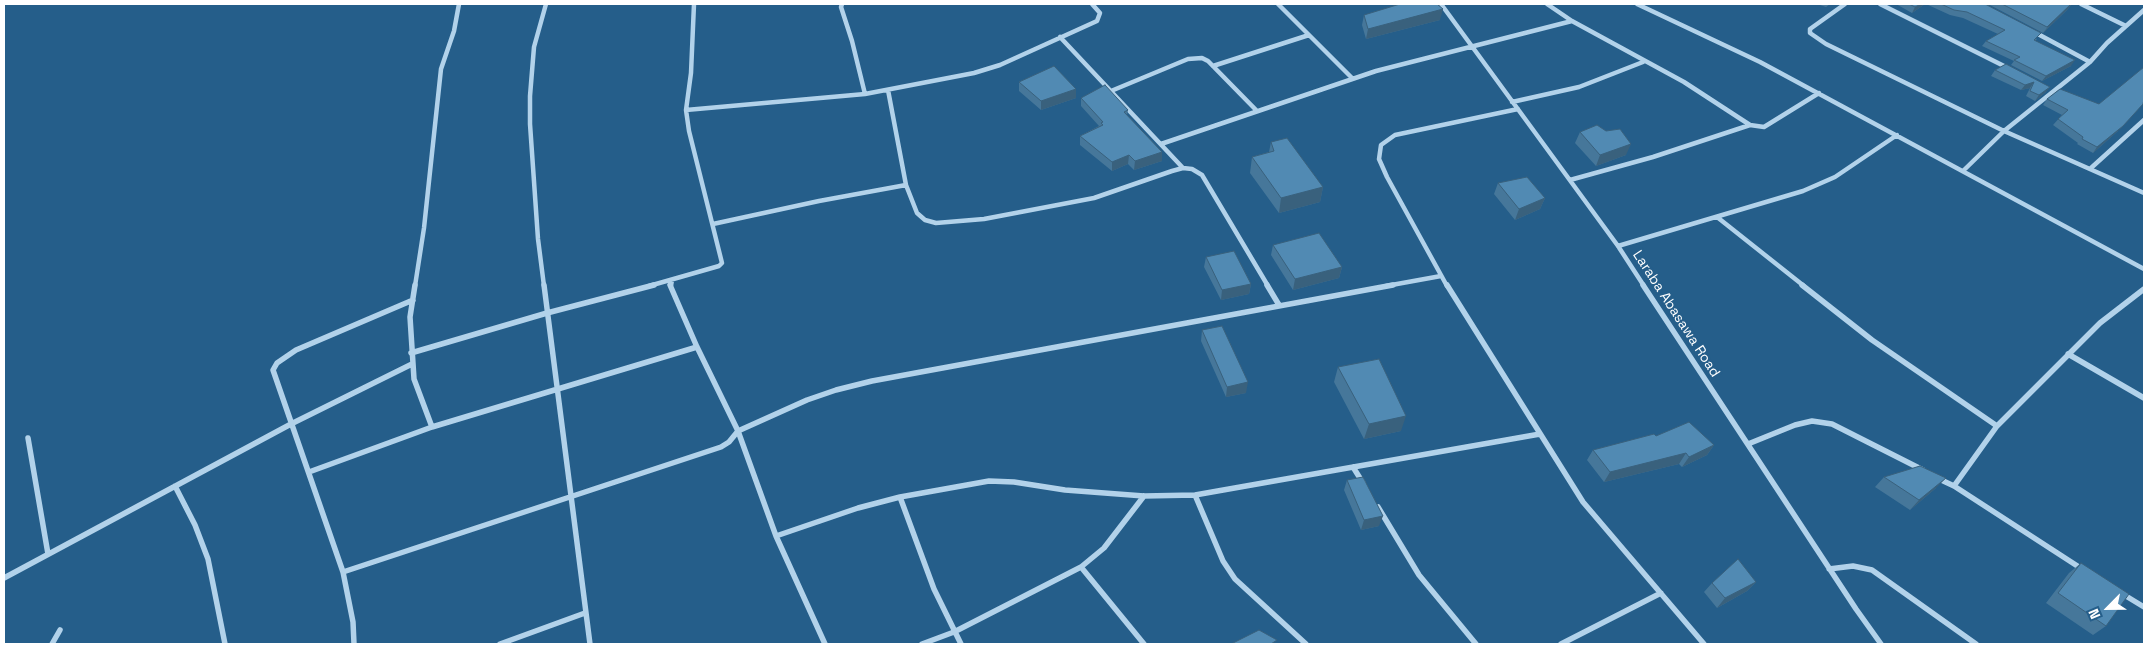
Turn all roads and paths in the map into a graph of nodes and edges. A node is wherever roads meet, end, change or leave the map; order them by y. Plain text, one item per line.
1 (459, 4) edge
2 (546, 4) edge
3 (694, 4) edge
4 (842, 4) edge
5 (1092, 4) edge
6 (1278, 4) edge
7 (1441, 4) edge
8 (1547, 4) edge
9 (1637, 4) edge
10 (1846, 4) edge
11 (1880, 4) edge
12 (2081, 4) edge
13 (2144, 10) edge
14 (1572, 21) junction
15 (2126, 26) junction
16 (2031, 30) edge
17 (1309, 35) junction
18 (1060, 37) junction
19 (1472, 47) junction
20 (1643, 62) junction
21 (2090, 62) junction
22 (1213, 66) junction
23 (2010, 69) edge
24 (1352, 78) junction
25 (2044, 86) edge
26 (888, 90) junction
27 (1111, 91) junction
28 (2053, 91) junction
29 (865, 94) junction
30 (1819, 94) junction
31 (1512, 102) junction
32 (1518, 109) junction
33 (686, 110) junction
34 (1257, 111) junction
35 (2144, 120) edge
36 (1750, 125) junction
37 (2004, 131) junction
38 (1897, 135) junction
39 (1160, 144) junction
40 (1183, 168) junction
41 (2091, 168) junction
42 (1963, 171) junction
43 (1570, 180) junction
44 (906, 185) junction
45 (2144, 193) edge
46 (1717, 217) junction
47 (713, 224) junction
48 (1618, 246) junction
49 (2144, 269) edge
50 (1441, 276) junction
51 (672, 280) junction
52 (2144, 289) edge
53 (413, 300) junction
54 (1279, 305) junction
55 (547, 313) junction
56 (697, 347) junction
57 (411, 353) junction
58 (2068, 354) junction
59 (412, 364) junction
60 (556, 388) junction
61 (2144, 398) edge
62 (291, 424) junction
63 (1997, 426) junction
64 (432, 427) junction
65 (738, 432) junction
66 (1540, 434) junction
67 (28, 438) dead end
68 (1748, 444) junction
69 (1353, 467) junction
70 (310, 472) junction
71 (175, 486) junction
72 (1954, 486) junction
73 (1368, 492) edge
74 (1195, 495) junction
75 (1144, 496) junction
76 (900, 497) junction
77 (570, 498) junction
78 (1374, 500) edge
79 (776, 536) junction
80 (48, 554) junction
81 (1081, 567) junction
82 (1830, 568) junction
83 (2086, 571) edge
84 (343, 572) junction
85 (4, 578) edge
86 (2111, 586) edge
87 (1661, 594) junction
88 (2144, 607) edge
89 (585, 613) junction
90 (60, 630) dead end
91 (954, 632) junction
92 (52, 644) edge
93 (225, 644) edge
94 (354, 644) edge
95 (500, 644) edge
96 (590, 644) edge
97 (825, 644) edge
98 (922, 644) edge
99 (961, 644) edge
100 (1144, 644) edge
101 (1306, 644) edge
102 (1476, 644) edge
103 (1561, 644) edge
104 (1704, 644) edge
105 (1881, 644) edge
106 (1976, 644) edge

1 - 53 street
2 - 55 street
3 - 33 street
4 - 29 street
5 - 18 street
6 - 17 street
7 - 19 street, Laraba Abasawa Road
8 - 14 street
9 - 30 street
10 - 37 street
11 - 23 street
12 - 15 street
13 - 15 street
14 - 19 street
14 - 20 street
15 - 21 street
16 - 21 street
17 - 22 street
17 - 24 street
18 - 26 street
18 - 27 street
19 - 24 street
19 - 31 street, Laraba Abasawa Road
20 - 31 street
20 - 36 street
21 - 28 street
22 - 27 street
22 - 34 street
24 - 34 street
25 - 28 street
26 - 29 street
26 - 44 street
27 - 39 street
28 - 37 street
29 - 33 street
30 - 36 street
30 - 38 street
31 - 32 street, Laraba Abasawa Road
32 - 43 street, Laraba Abasawa Road
32 - 50 street
33 - 47 street
34 - 39 street
35 - 41 street
36 - 43 street
37 - 41 street
37 - 42 street
38 - 42 street
38 - 46 street
39 - 40 street
40 - 44 street
40 - 54 street
41 - 45 street
42 - 49 street
43 - 48 street, Laraba Abasawa Road
44 - 47 street
46 - 48 street
46 - 63 street
47 - 51 street
48 - 68 street, Laraba Abasawa Road
50 - 54 street
50 - 66 street
51 - 55 street
51 - 56 street
52 - 58 street
53 - 57 street
53 - 62 street
54 - 65 street
55 - 57 street
55 - 60 street
56 - 60 street
56 - 65 street
57 - 59 street
58 - 61 street
58 - 63 street
59 - 62 street
59 - 64 street
60 - 64 street
60 - 77 street
62 - 70 street
62 - 71 street
63 - 72 street
64 - 70 street
65 - 77 street
65 - 79 street
66 - 69 street
66 - 87 street
67 - 80 street
68 - 72 street
68 - 82 street, Laraba Abasawa Road
69 - 73 street
69 - 74 street
70 - 84 street
71 - 80 street
71 - 93 street
72 - 83 street
74 - 75 street
74 - 101 street
75 - 76 street
75 - 81 street
76 - 79 street
76 - 91 street
77 - 84 street
77 - 89 street
78 - 102 street
79 - 97 street
80 - 85 street
81 - 91 street
81 - 100 street
82 - 105 street, Laraba Abasawa Road
82 - 106 street
84 - 94 street
86 - 88 street
87 - 103 street
87 - 104 street
89 - 95 street
89 - 96 street
90 - 92 street
91 - 98 street
91 - 99 street

